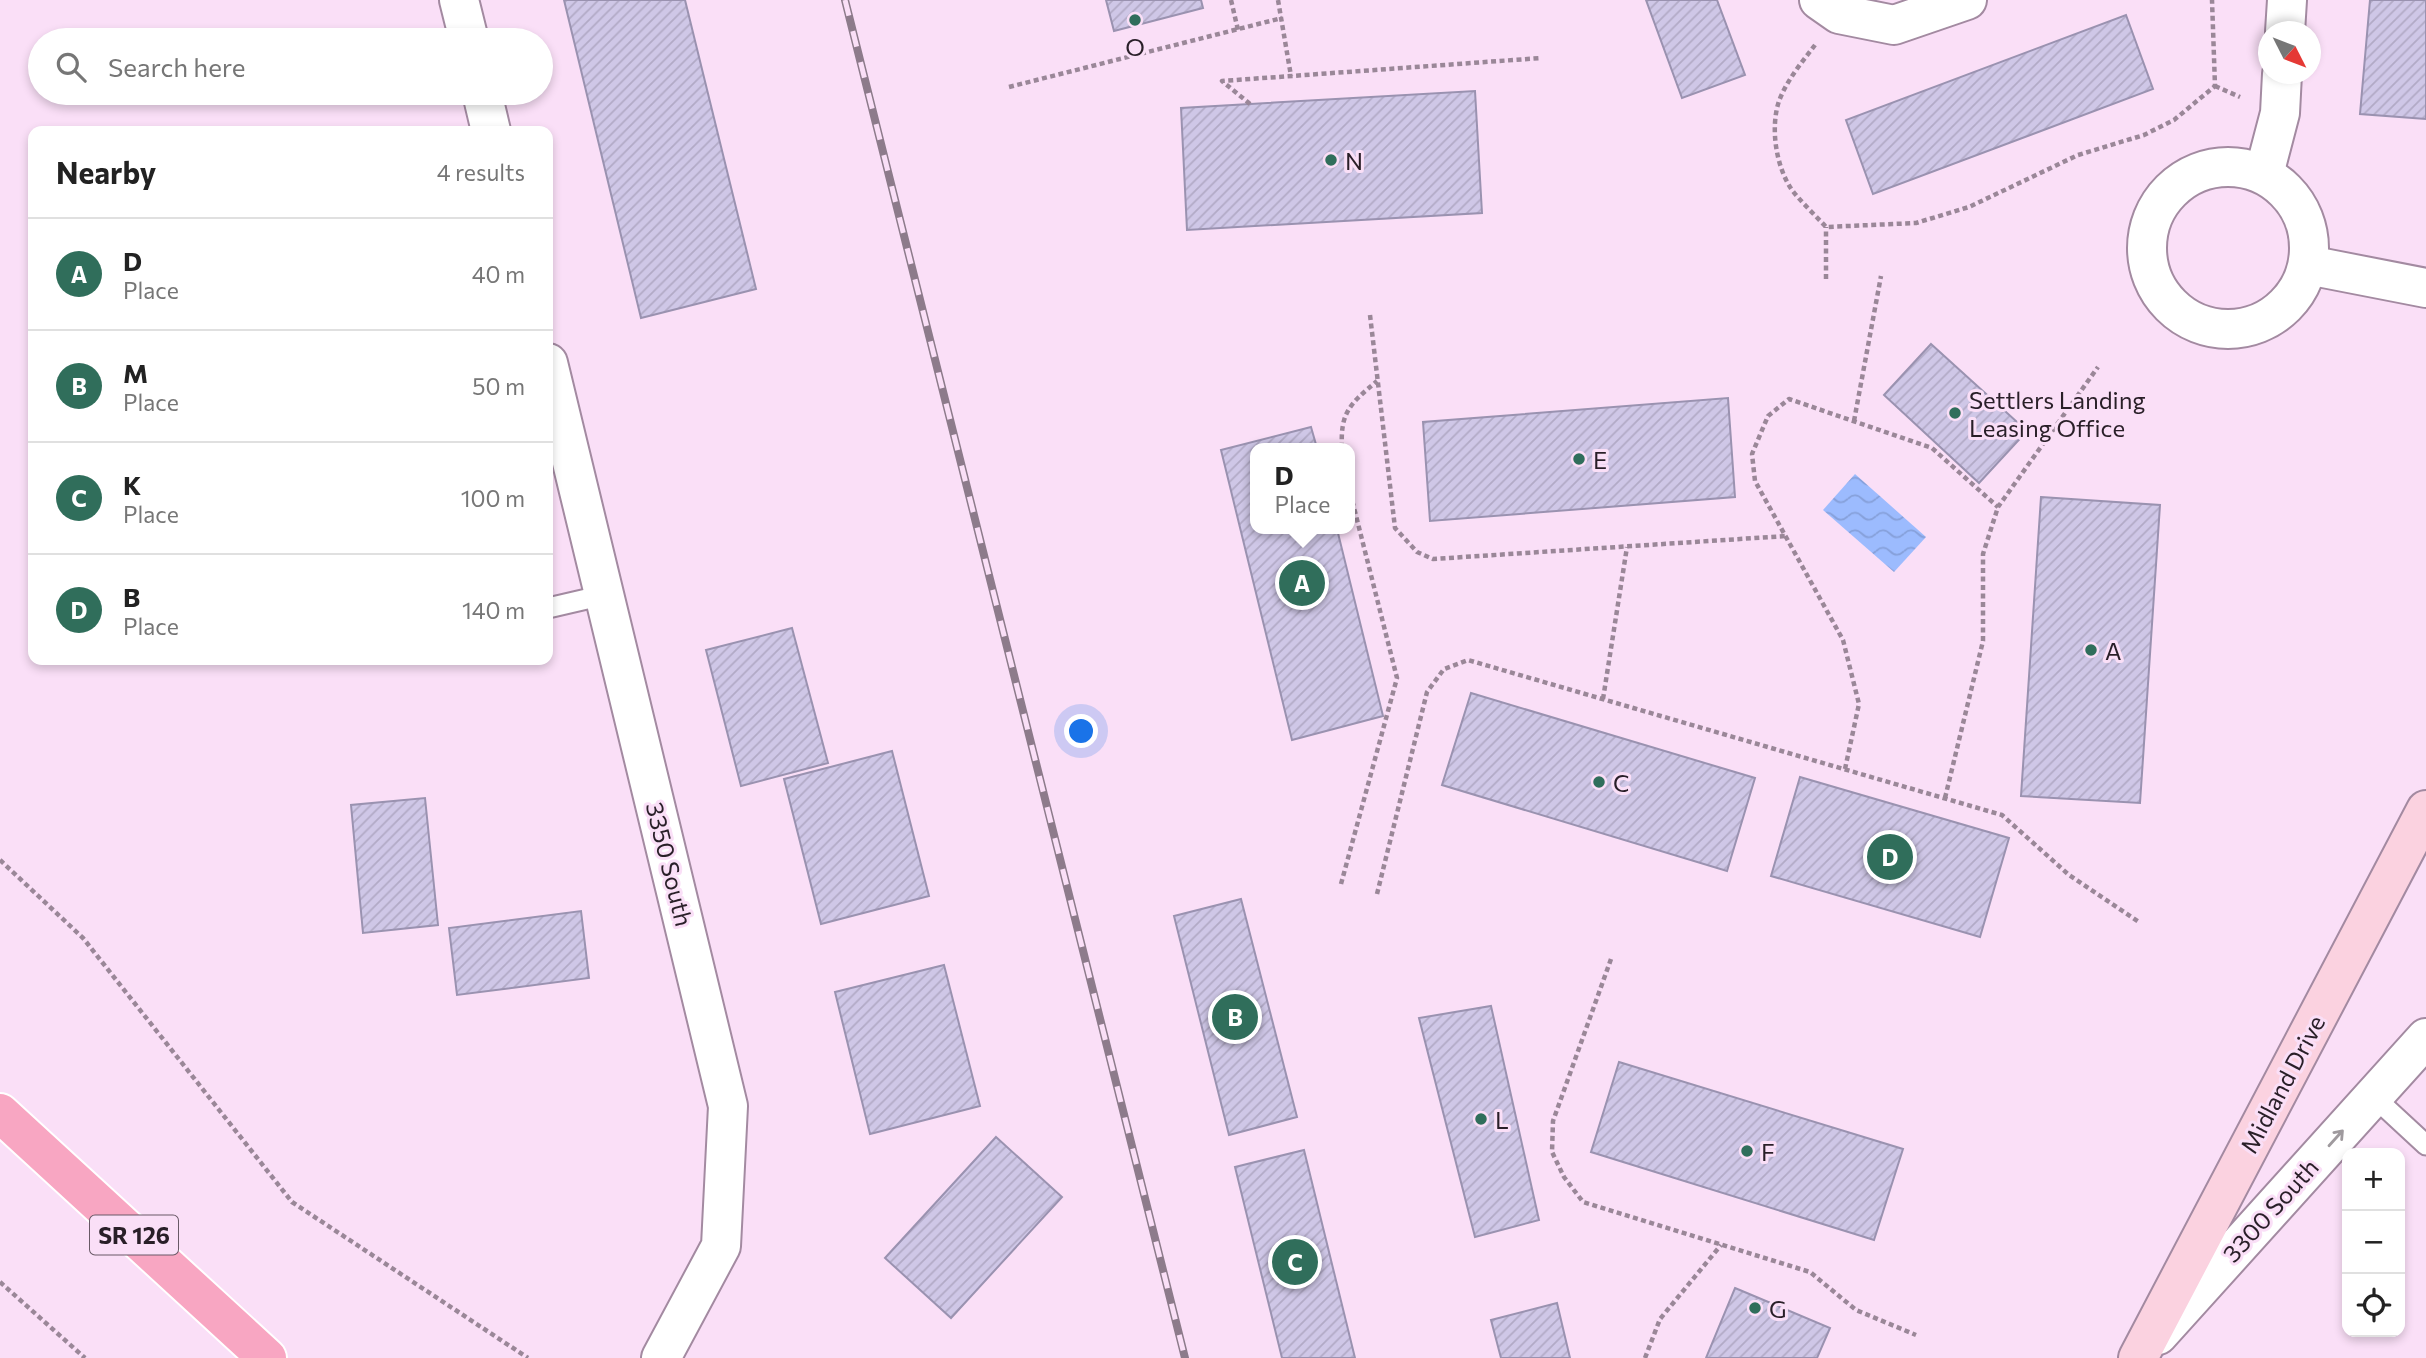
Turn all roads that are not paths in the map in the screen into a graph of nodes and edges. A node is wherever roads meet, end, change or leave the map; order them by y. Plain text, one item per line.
1 (459, 0) edge
2 (1967, 0) edge
3 (2287, 0) edge
4 (1829, 7) edge
5 (2286, 21) edge
6 (466, 28) edge
7 (2281, 84) edge
8 (485, 105) edge
9 (490, 126) edge
10 (2264, 174) junction
11 (2308, 265) junction
12 (2426, 288) edge
13 (553, 384) edge
14 (604, 595) junction
15 (553, 607) edge
16 (2426, 810) edge
17 (2426, 1038) edge
18 (2373, 1096) junction
19 (0, 1113) edge
20 (2426, 1146) edge
21 (2140, 1355) edge
22 (267, 1358) edge
23 (661, 1358) edge

1 - 6 street
2 - 4 street
3 - 5 street
7 - 10 street
8 - 9 street
10 - 11 street
10 - 11 street
11 - 12 street
13 - 14 street, 3350 South
14 - 15 lane
14 - 23 street, 3350 South
16 - 21 main road, Midland Drive
17 - 18 street, 3300 South
18 - 20 lane
21 -> 18 street, 3300 South
19 - 22 main road, SR 126

